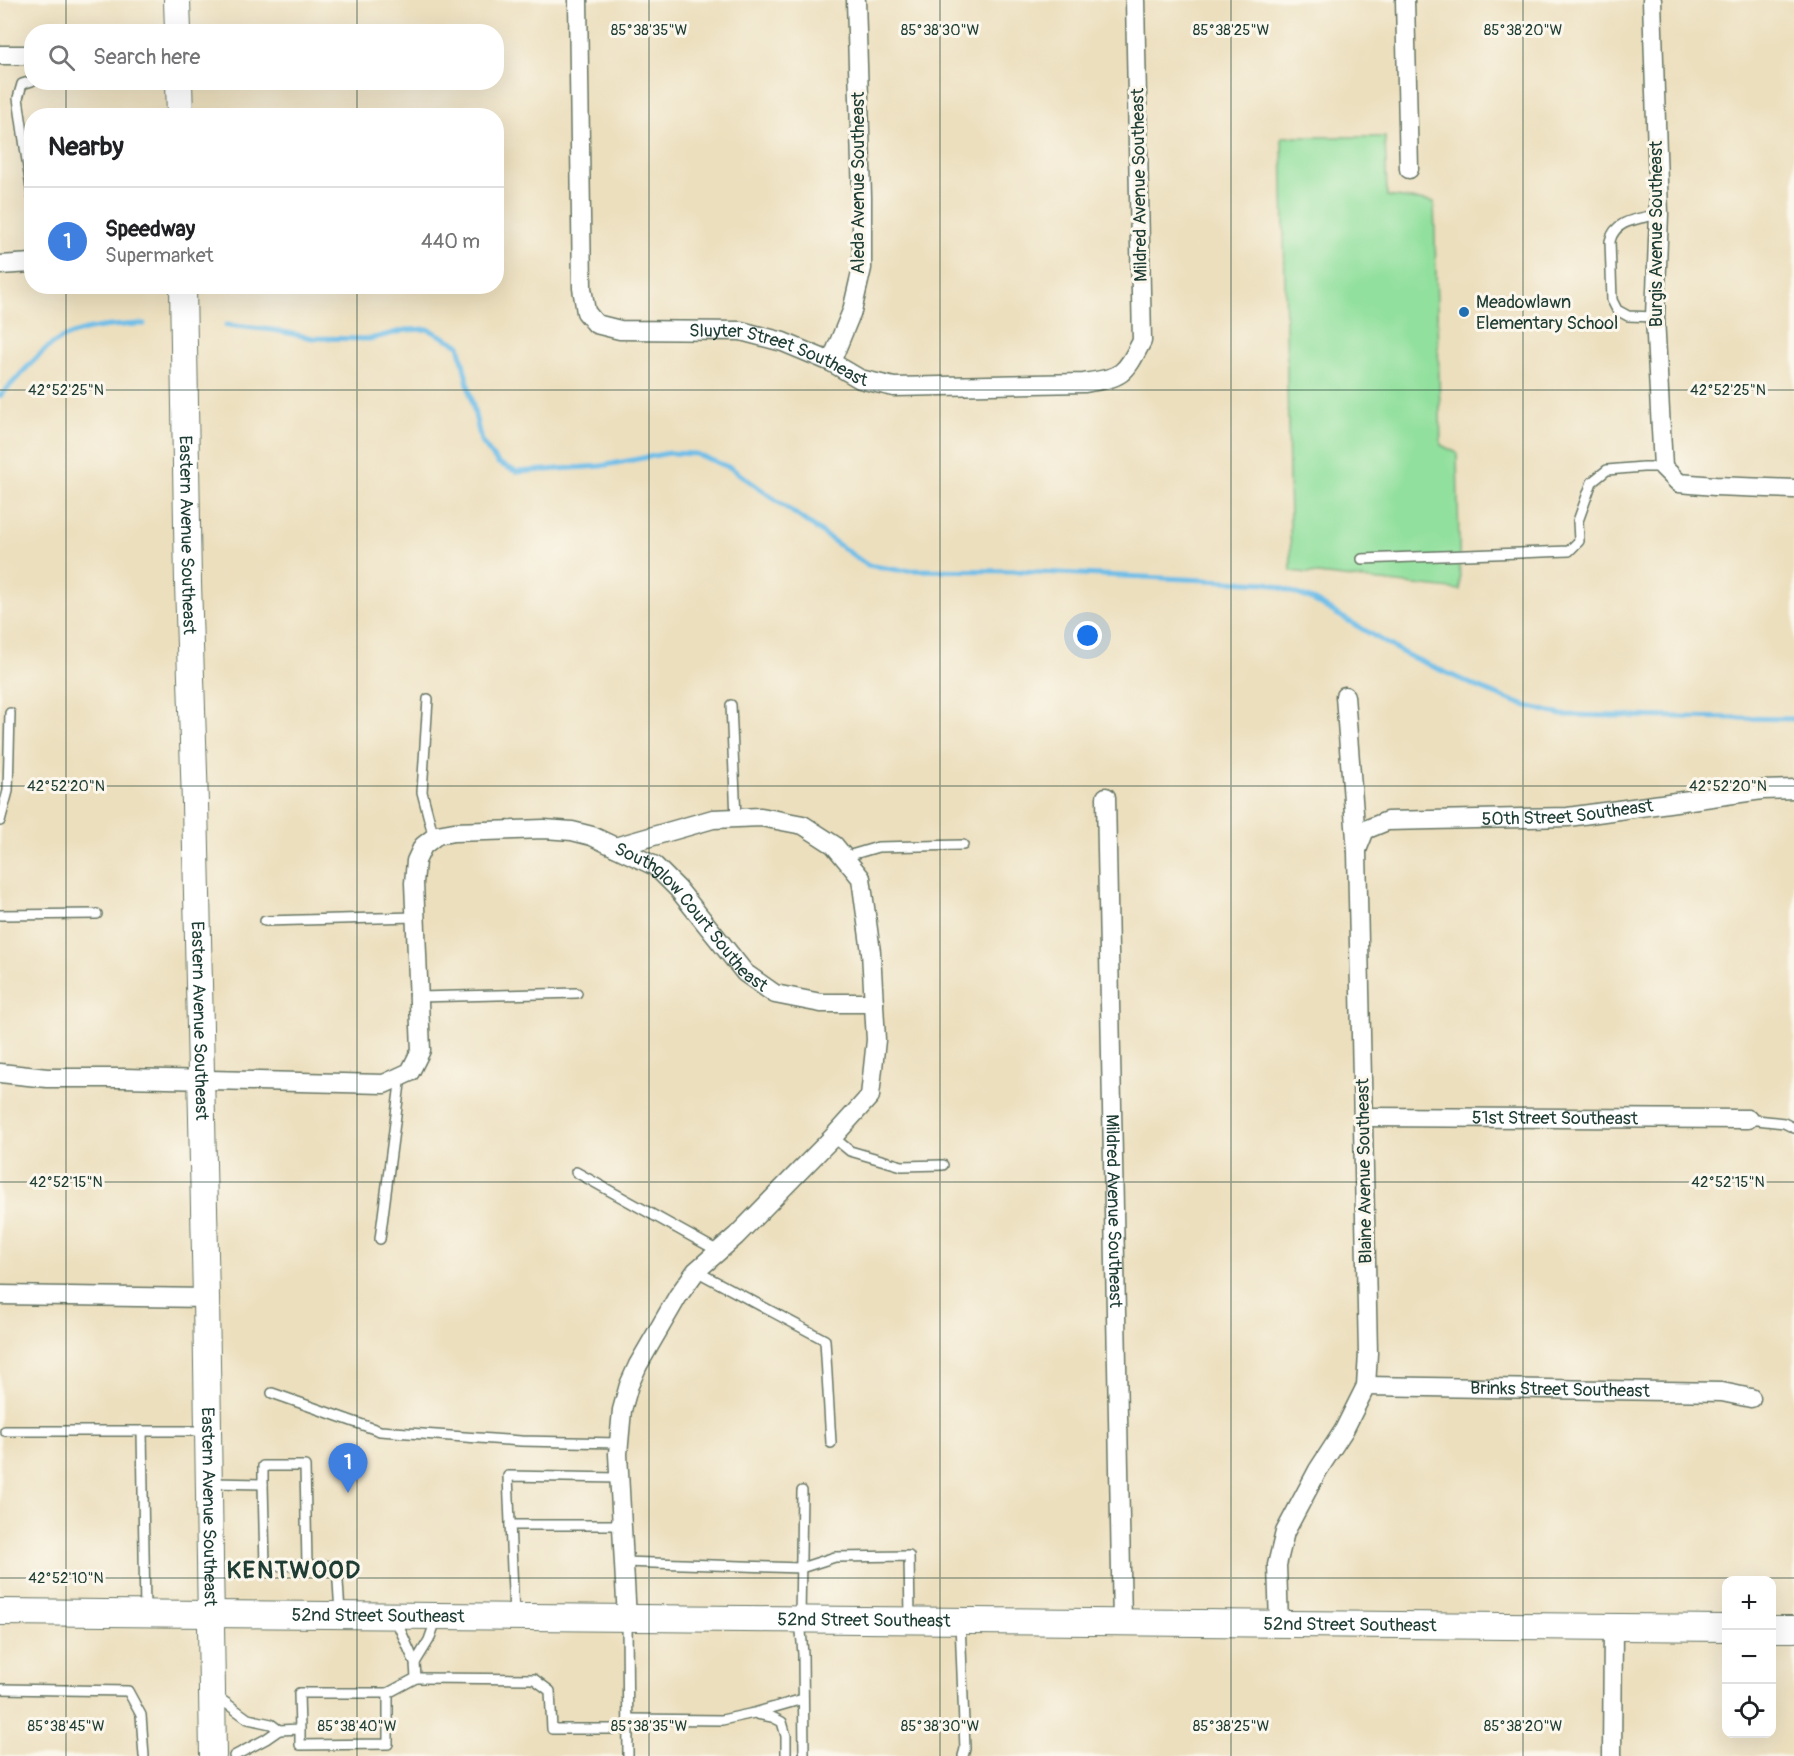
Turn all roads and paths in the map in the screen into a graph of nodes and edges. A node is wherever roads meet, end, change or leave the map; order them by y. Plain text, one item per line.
1 (177, 0) edge
2 (578, 0) edge
3 (856, 0) edge
4 (1135, 0) edge
5 (1405, 0) edge
6 (1652, 0) edge
7 (178, 24) edge
8 (0, 55) edge
9 (24, 55) edge
10 (24, 83) edge
11 (179, 90) edge
12 (180, 108) edge
13 (24, 140) edge
14 (1409, 169) dead end
15 (1659, 214) junction
16 (24, 264) edge
17 (0, 265) edge
18 (183, 294) edge
19 (1655, 317) junction
20 (831, 362) junction
21 (1129, 366) joint
22 (1663, 467) junction
23 (1794, 489) edge
24 (1362, 559) dead end
25 (1345, 696) dead end
26 (428, 699) dead end
27 (731, 705) dead end
28 (10, 713) dead end
29 (1794, 789) edge
30 (1106, 797) dead end
31 (736, 818) junction
32 (0, 821) edge
33 (434, 838) junction
34 (963, 845) dead end
35 (615, 847) junction
36 (1357, 852) junction
37 (844, 857) junction
38 (97, 914) dead end
39 (0, 915) edge
40 (415, 917) junction
41 (265, 921) dead end
42 (577, 993) dead end
43 (419, 997) junction
44 (874, 1003) junction
45 (0, 1073) edge
46 (401, 1076) junction
47 (201, 1080) junction
48 (1363, 1118) junction
49 (1748, 1119) joint
50 (1794, 1128) edge
51 (833, 1137) junction
52 (943, 1165) dead end
53 (576, 1172) dead end
54 (380, 1239) dead end
55 (718, 1251) junction
56 (696, 1270) junction
57 (0, 1294) edge
58 (206, 1298) junction
59 (1366, 1386) junction
60 (272, 1393) dead end
61 (1751, 1398) dead end
62 (5, 1431) dead end
63 (142, 1431) junction
64 (208, 1431) junction
65 (618, 1443) junction
66 (831, 1443) dead end
67 (619, 1478) junction
68 (208, 1483) junction
69 (263, 1484) junction
70 (802, 1491) dead end
71 (510, 1525) junction
72 (622, 1526) junction
73 (624, 1562) junction
74 (307, 1565) junction
75 (801, 1568) junction
76 (0, 1612) edge
77 (145, 1614) junction
78 (210, 1615) junction
79 (394, 1615) junction
80 (340, 1616) junction
81 (438, 1616) junction
82 (514, 1618) junction
83 (627, 1619) junction
84 (800, 1620) junction
85 (910, 1622) junction
86 (960, 1622) junction
87 (1122, 1623) junction
88 (1279, 1624) junction
89 (1613, 1628) junction
90 (1722, 1629) edge
91 (1776, 1629) edge
92 (1794, 1629) edge
93 (416, 1663) junction
94 (416, 1678) junction
95 (0, 1689) edge
96 (212, 1693) junction
97 (388, 1693) junction
98 (803, 1699) junction
99 (755, 1713) junction
100 (628, 1724) junction
101 (300, 1729) junction
102 (279, 1730) junction
103 (372, 1744) junction
104 (144, 1756) edge
105 (213, 1756) edge
106 (234, 1756) edge
107 (373, 1756) edge
108 (628, 1756) edge
109 (786, 1756) edge
110 (804, 1756) edge
111 (963, 1756) edge
112 (1612, 1756) edge

1 - 7 main road
2 - 20 street, Sluyter Street Southeast
3 - 20 street, Aleda Avenue Southeast
4 - 21 street, Mildred Avenue Southeast
5 - 14 street
6 - 15 street, Burgis Avenue Southeast
8 - 9 street
10 - 13 lane
11 - 12 main road
15 - 19 street, Burgis Avenue Southeast
15 - 19 lane
16 - 17 street
18 - 47 main road, Eastern Avenue Southeast
19 - 22 street, Burgis Avenue Southeast
20 - 21 street, Sluyter Street Southeast
22 - 23 street
22 - 24 lane
25 - 36 street, Blaine Avenue Southeast
26 - 33 lane
27 - 31 lane
28 - 32 lane
29 - 36 street, 50th Street Southeast
30 - 87 street, Mildred Avenue Southeast
31 - 35 street, Southglow Court Southeast
31 - 37 street, Southglow Court Southeast
33 - 35 street
33 - 40 street
34 - 37 lane
35 - 44 street, Southglow Court Southeast
36 - 48 street, Blaine Avenue Southeast
37 - 44 street, Southglow Court Southeast
38 - 39 lane
40 - 41 lane
40 - 43 street
42 - 43 lane
43 - 46 street
44 - 51 street, Southglow Court Southeast
45 - 47 street
46 - 47 street
46 - 54 lane
47 - 58 main road, Eastern Avenue Southeast
48 - 49 street, 51st Street Southeast
48 - 59 street, Blaine Avenue Southeast
49 - 50 lane
51 - 52 lane
51 - 55 street, Southglow Court Southeast
53 - 55 lane
55 - 56 street, Southglow Court Southeast
56 - 65 street, Southglow Court Southeast
56 - 66 lane
57 - 58 street
58 - 64 main road, Eastern Avenue Southeast
59 - 61 street, Brinks Street Southeast
59 - 88 street, Blaine Avenue Southeast
60 - 65 lane
62 - 63 lane
63 - 64 lane
63 - 77 lane
64 - 68 main road, Eastern Avenue Southeast
65 - 67 street, Southglow Court Southeast
67 - 71 lane
67 - 72 street, Southglow Court Southeast
68 - 69 lane
68 - 78 main road, Eastern Avenue Southeast
69 - 74 lane
69 - 74 lane
70 - 75 lane
71 - 72 lane
71 - 82 lane
72 - 73 street, Southglow Court Southeast
73 - 75 lane
73 - 83 street, Southglow Court Southeast
74 - 80 lane
75 - 84 lane
75 - 85 lane
76 - 77 main road, 52nd Street Southeast
77 - 78 main road, 52nd Street Southeast
78 - 80 main road, 52nd Street Southeast
78 - 96 main road, Eastern Avenue Southeast
79 - 80 main road, 52nd Street Southeast
79 - 81 main road, 52nd Street Southeast
79 - 93 lane
81 - 82 main road, 52nd Street Southeast
81 - 93 lane
82 - 83 main road, 52nd Street Southeast
83 - 84 main road, 52nd Street Southeast
83 - 100 lane
84 - 85 main road, 52nd Street Southeast
84 - 98 lane
85 - 86 main road, 52nd Street Southeast
86 - 87 main road, 52nd Street Southeast
86 - 111 lane
87 - 88 main road, 52nd Street Southeast
88 - 89 main road, 52nd Street Southeast
89 - 90 main road, 52nd Street Southeast
89 - 112 street
91 - 92 main road
93 - 94 lane
94 - 97 lane
94 - 100 lane
95 - 104 lane
96 - 102 lane
96 - 105 main road, Eastern Avenue Southeast
97 - 101 lane
97 - 103 lane
98 - 99 lane
98 - 110 lane
99 - 100 lane
99 - 109 lane
100 - 108 lane
101 - 102 lane
101 - 103 lane
102 - 106 lane
103 - 107 lane

